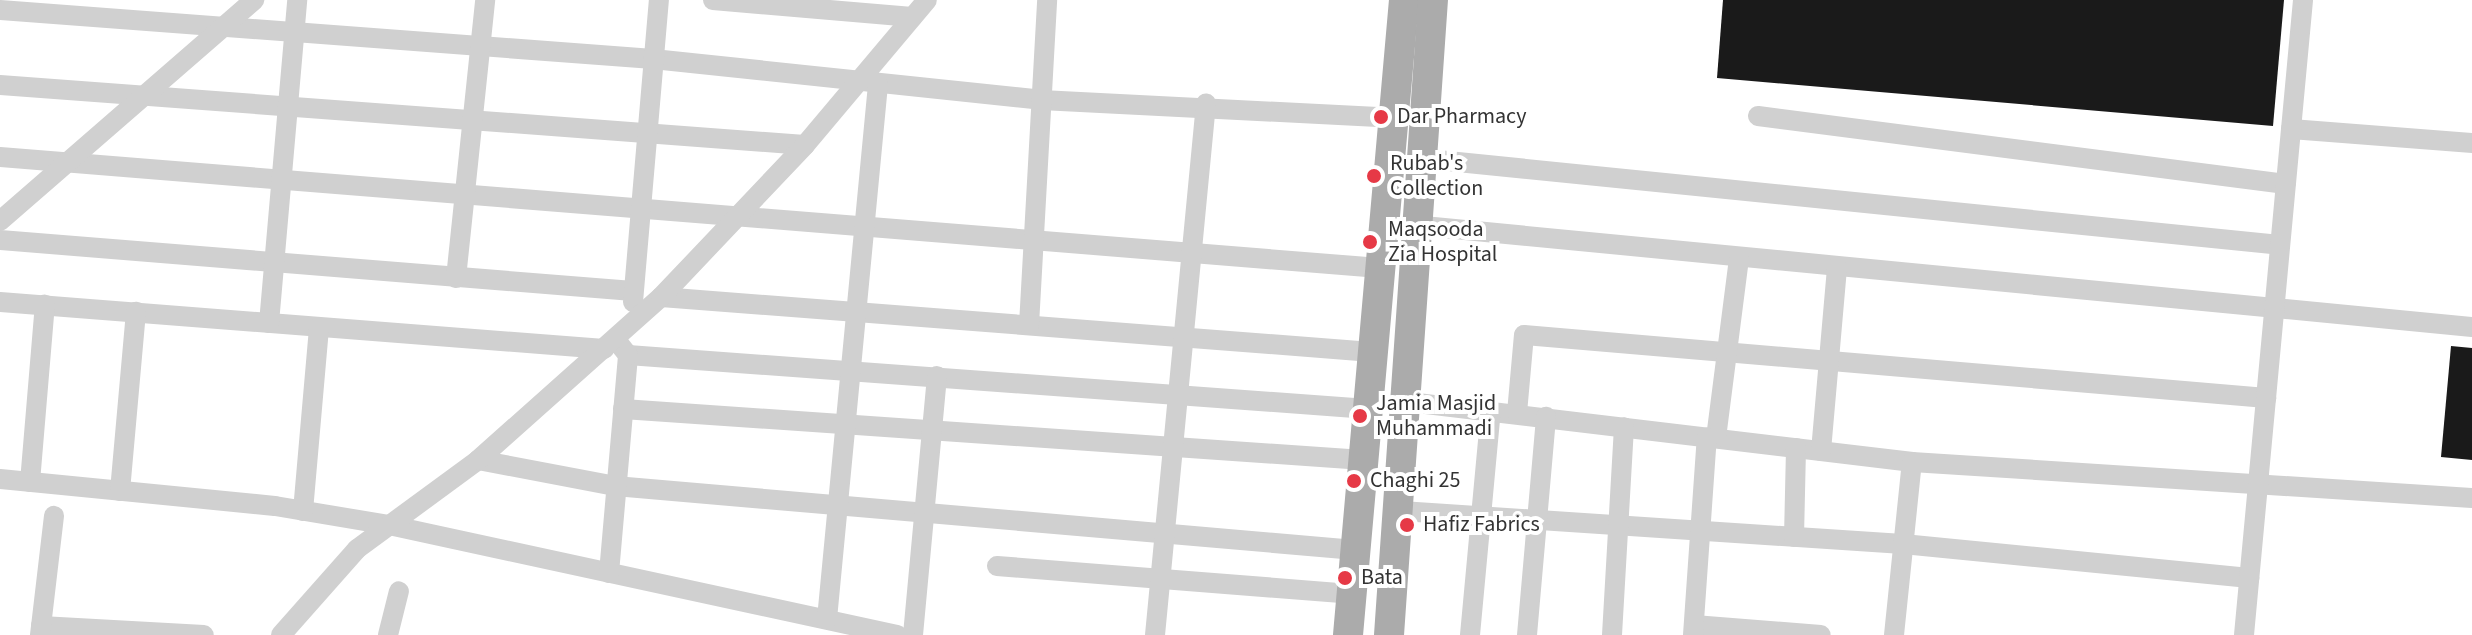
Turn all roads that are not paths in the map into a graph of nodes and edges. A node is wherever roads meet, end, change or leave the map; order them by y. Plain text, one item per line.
1 (254, 0) edge
2 (297, 0) edge
3 (485, 0) edge
4 (659, 0) edge
5 (713, 0) edge
6 (927, 0) edge
7 (1047, 0) edge
8 (1404, 0) edge
9 (1433, 0) edge
10 (2303, 0) edge
11 (0, 10) edge
12 (912, 17) junction
13 (223, 27) junction
14 (295, 31) junction
15 (481, 46) junction
16 (653, 59) junction
17 (872, 81) junction
18 (0, 85) edge
19 (140, 97) junction
20 (1041, 100) junction
21 (1206, 103) junction
22 (290, 104) junction
23 (1758, 116) dead end
24 (477, 117) junction
25 (1393, 118) junction
26 (2291, 129) junction
27 (650, 134) junction
28 (2472, 143) edge
29 (805, 145) junction
30 (0, 157) edge
31 (1419, 158) junction
32 (67, 162) junction
33 (281, 181) junction
34 (2286, 184) junction
35 (468, 197) junction
36 (638, 211) junction
37 (738, 218) junction
38 (0, 221) edge
39 (1413, 225) junction
40 (864, 228) junction
41 (0, 240) edge
42 (1034, 240) junction
43 (2280, 245) junction
44 (1193, 253) junction
45 (1739, 258) junction
46 (274, 263) junction
47 (1380, 268) junction
48 (1837, 268) junction
49 (456, 278) junction
50 (633, 291) junction
51 (661, 297) junction
52 (0, 302) edge
53 (45, 305) junction
54 (857, 311) junction
55 (136, 312) junction
56 (2274, 312) junction
57 (633, 322) junction
58 (269, 323) junction
59 (1029, 325) junction
60 (2472, 327) edge
61 (319, 328) junction
62 (1186, 337) junction
63 (609, 344) junction
64 (1372, 352) junction
65 (1727, 352) junction
66 (628, 355) junction
67 (1829, 361) junction
68 (851, 370) junction
69 (937, 376) junction
70 (1181, 395) junction
71 (2266, 398) junction
72 (1409, 402) junction
73 (623, 409) junction
74 (1368, 409) junction
75 (1491, 410) junction
76 (1517, 413) junction
77 (1546, 417) junction
78 (846, 421) junction
79 (1624, 427) junction
80 (932, 428) junction
81 (1711, 437) junction
82 (1177, 447) junction
83 (1796, 448) junction
84 (1821, 451) junction
85 (478, 460) junction
86 (1363, 460) junction
87 (1912, 462) junction
88 (0, 479) edge
89 (30, 482) junction
90 (615, 486) junction
91 (2258, 489) junction
92 (120, 491) junction
93 (2472, 498) edge
94 (838, 504) junction
95 (303, 511) junction
96 (1401, 511) junction
97 (926, 512) junction
98 (54, 516) dead end
99 (1481, 516) junction
100 (1537, 520) junction
101 (389, 525) junction
102 (1619, 525) junction
103 (1700, 531) junction
104 (1170, 534) junction
105 (1794, 537) junction
106 (1903, 544) junction
107 (1355, 550) junction
108 (997, 566) dead end
109 (609, 573) junction
110 (2249, 578) junction
111 (1163, 580) junction
112 (399, 591) dead end
113 (1351, 594) junction
114 (827, 619) junction
115 (40, 630) edge
116 (1694, 630) edge
117 (1790, 634) edge
118 (204, 635) edge
119 (281, 635) edge
120 (388, 635) edge
121 (897, 635) edge
122 (913, 635) edge
123 (1155, 635) edge
124 (1348, 635) edge
125 (1389, 635) edge
126 (1470, 635) edge
127 (1527, 635) edge
128 (1612, 635) edge
129 (1821, 635) edge
130 (1894, 635) edge
131 (2244, 635) edge

1 - 13 street
2 - 14 street
3 - 15 street
4 - 16 street
5 - 12 street
6 - 12 street
7 - 20 street
8 - 25 main road
9 - 31 main road
10 - 26 street
11 - 13 street
12 - 17 street
13 - 14 street
13 - 19 street
14 - 15 street
14 - 22 street
15 - 16 street
15 - 24 street
16 - 17 street
16 - 27 street
17 - 20 street
17 - 29 street
17 - 40 street
18 - 19 street
19 - 22 street
19 - 32 street
20 - 21 street
20 - 42 street
21 - 25 street
21 - 44 street
22 - 24 street
22 - 33 street
23 - 34 street
24 - 27 street
24 - 35 street
25 - 47 main road
26 - 28 street
26 - 34 street
27 - 29 street
27 - 36 street
29 - 37 street
30 - 32 street
31 - 39 main road
31 - 43 street
32 - 33 street
32 - 38 street
33 - 35 street
33 - 46 street
34 - 43 street
35 - 36 street
35 - 49 street
36 - 37 street
36 - 50 street
37 - 40 street
37 - 51 street
39 - 45 street
39 - 72 main road
40 - 42 street
40 - 54 street
41 - 46 street
42 - 44 street
42 - 59 street
43 - 56 street
44 - 47 street
44 - 62 street
45 - 48 street
45 - 65 street
46 - 49 street
46 - 58 street
47 - 64 main road
48 - 56 street
48 - 67 street
49 - 50 street
50 - 57 street
51 - 54 street
51 - 57 street
52 - 53 street
53 - 55 street
53 - 89 street
54 - 59 street
54 - 68 street
55 - 58 street
55 - 92 street
56 - 60 street
56 - 71 street
57 - 63 street
58 - 61 street
59 - 62 street
61 - 63 street
61 - 95 street
62 - 64 street
62 - 70 street
63 - 66 street
63 - 85 street
64 - 74 main road
65 - 67 street
65 - 76 street
65 - 81 street
66 - 68 street
66 - 73 street
67 - 71 street
67 - 84 street
68 - 69 street
68 - 78 street
69 - 70 street
69 - 80 street
70 - 74 street
70 - 82 street
71 - 91 street
72 - 75 street
72 - 96 main road
73 - 78 street
73 - 90 street
74 - 86 main road
75 - 76 street
75 - 99 street
76 - 77 street
77 - 79 street
77 - 100 street
78 - 80 street
78 - 94 street
79 - 81 street
79 - 102 street
80 - 82 street
80 - 97 street
81 - 83 street
81 - 103 street
82 - 86 street
82 - 104 street
83 - 84 street
83 - 105 street
84 - 87 street
85 - 90 street
85 - 101 street
86 - 107 main road
87 - 91 street
87 - 106 street
88 - 89 street
89 - 92 street
90 - 94 street
90 - 109 street
91 - 93 street
91 - 110 street
92 - 95 street
94 - 97 street
94 - 114 street
95 - 101 street
96 - 99 street
96 - 125 main road
97 - 104 street
97 - 122 street
98 - 115 street
99 - 100 street
99 - 126 street
100 - 102 street
100 - 127 street
101 - 109 street
101 - 119 street
102 - 103 street
102 - 128 street
103 - 105 street
103 - 116 street
104 - 107 street
104 - 111 street
105 - 106 street
106 - 110 street
106 - 130 street
107 - 113 main road
108 - 111 street
109 - 114 street
110 - 131 street
111 - 113 street
111 - 123 street
112 - 120 street
113 - 124 main road
114 - 121 street
115 - 118 street
116 - 117 street
117 - 129 street

